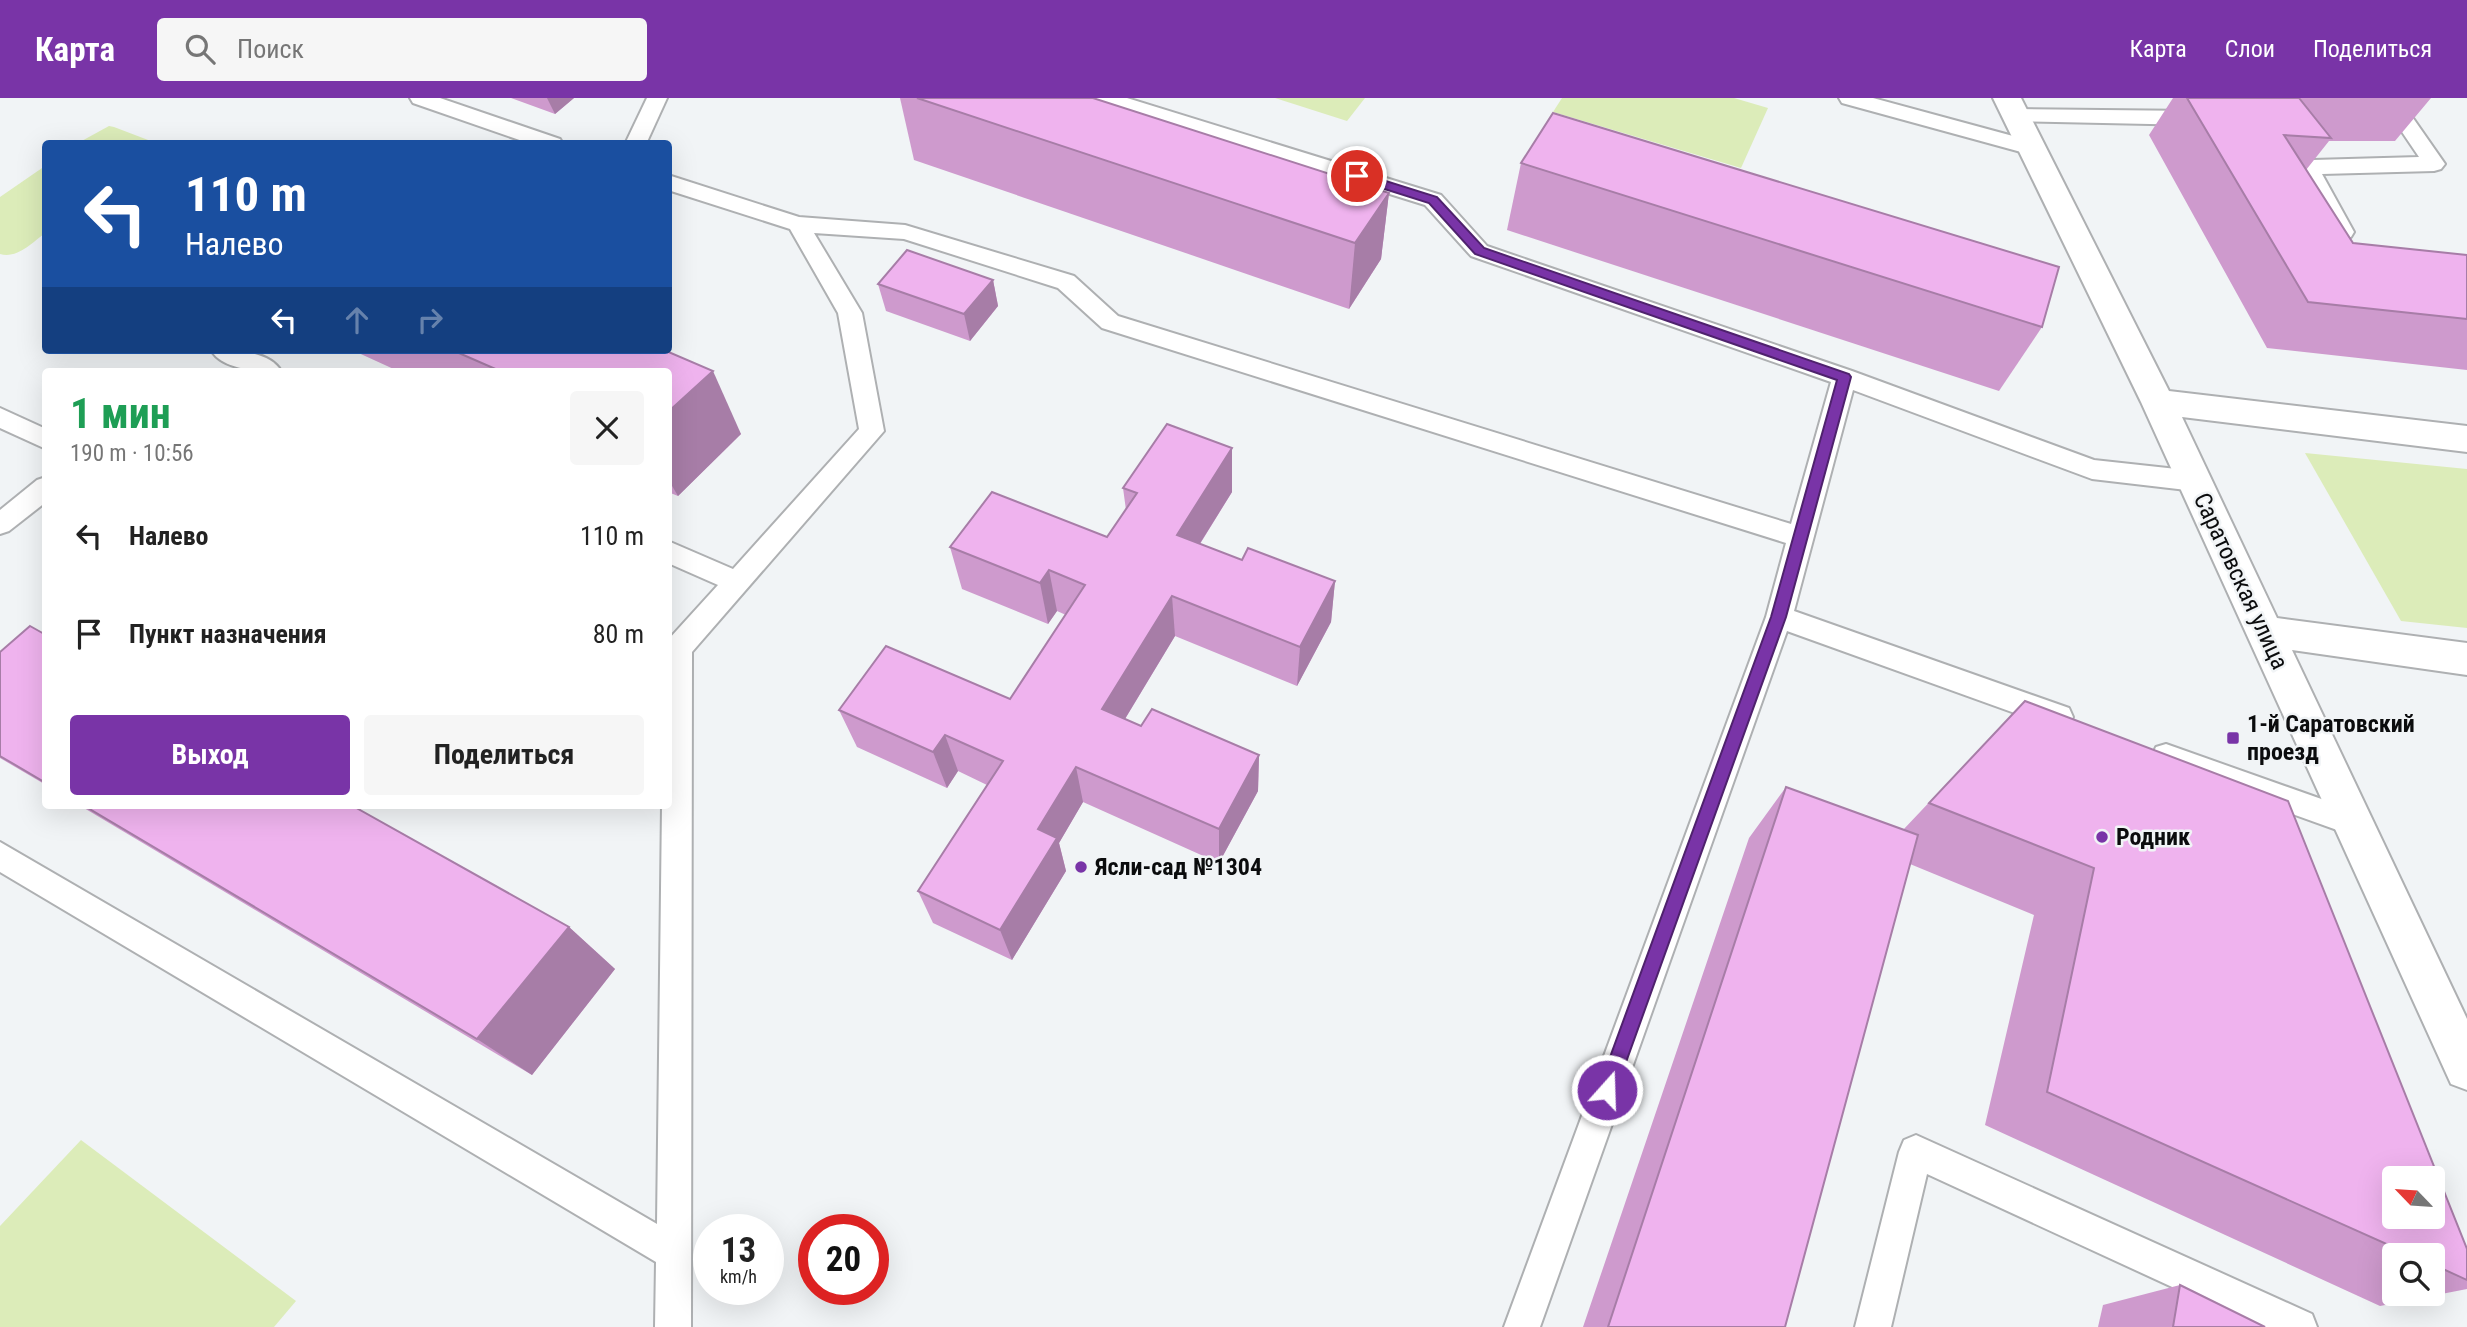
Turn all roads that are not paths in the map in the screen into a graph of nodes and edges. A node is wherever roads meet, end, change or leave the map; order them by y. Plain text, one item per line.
1 (421, 98) edge
2 (657, 98) edge
3 (1105, 98) edge
4 (1849, 98) edge
5 (2389, 98) edge
6 (2012, 107) edge
7 (2219, 117) edge
8 (2269, 127) edge
9 (542, 140) edge
10 (637, 140) edge
11 (2032, 148) junction
12 (2308, 167) junction
13 (672, 183) edge
14 (798, 224) junction
15 (2350, 246) edge
16 (232, 354) edge
17 (262, 368) edge
18 (1844, 377) junction
19 (2158, 402) junction
20 (0, 418) edge
21 (42, 438) edge
22 (2467, 439) edge
23 (2194, 481) junction
24 (42, 490) edge
25 (0, 524) edge
26 (1802, 538) junction
27 (672, 553) edge
28 (737, 582) junction
29 (1779, 617) junction
30 (2263, 631) junction
31 (2467, 659) edge
32 (2080, 725) edge
33 (2145, 748) edge
34 (2351, 822) junction
35 (0, 856) edge
36 (2466, 1064) edge
37 (673, 1253) junction
38 (673, 1327) edge
39 (1521, 1327) edge
40 (1873, 1327) edge
41 (2299, 1327) edge

1 - 9 lane
2 - 10 lane
3 - 18 lane
4 - 11 lane
5 - 12 lane
6 - 7 lane
6 - 11 street, Саратовская улица
8 - 12 lane
11 - 19 street, Саратовская улица
12 - 15 lane
13 - 14 lane
14 - 26 lane
14 - 28 lane
16 - 17 lane
18 - 23 lane
18 - 26 lane
19 - 22 street
19 - 23 street, Саратовская улица
20 - 21 lane
23 - 30 street, Саратовская улица
24 - 25 lane
26 - 29 lane
27 - 28 lane
28 - 37 lane
29 - 32 lane
29 - 39 lane
30 - 31 street
30 - 34 street, Саратовская улица
33 - 34 lane
34 - 36 street, Саратовская улица
35 - 37 lane
37 - 38 lane
40 - 41 lane

